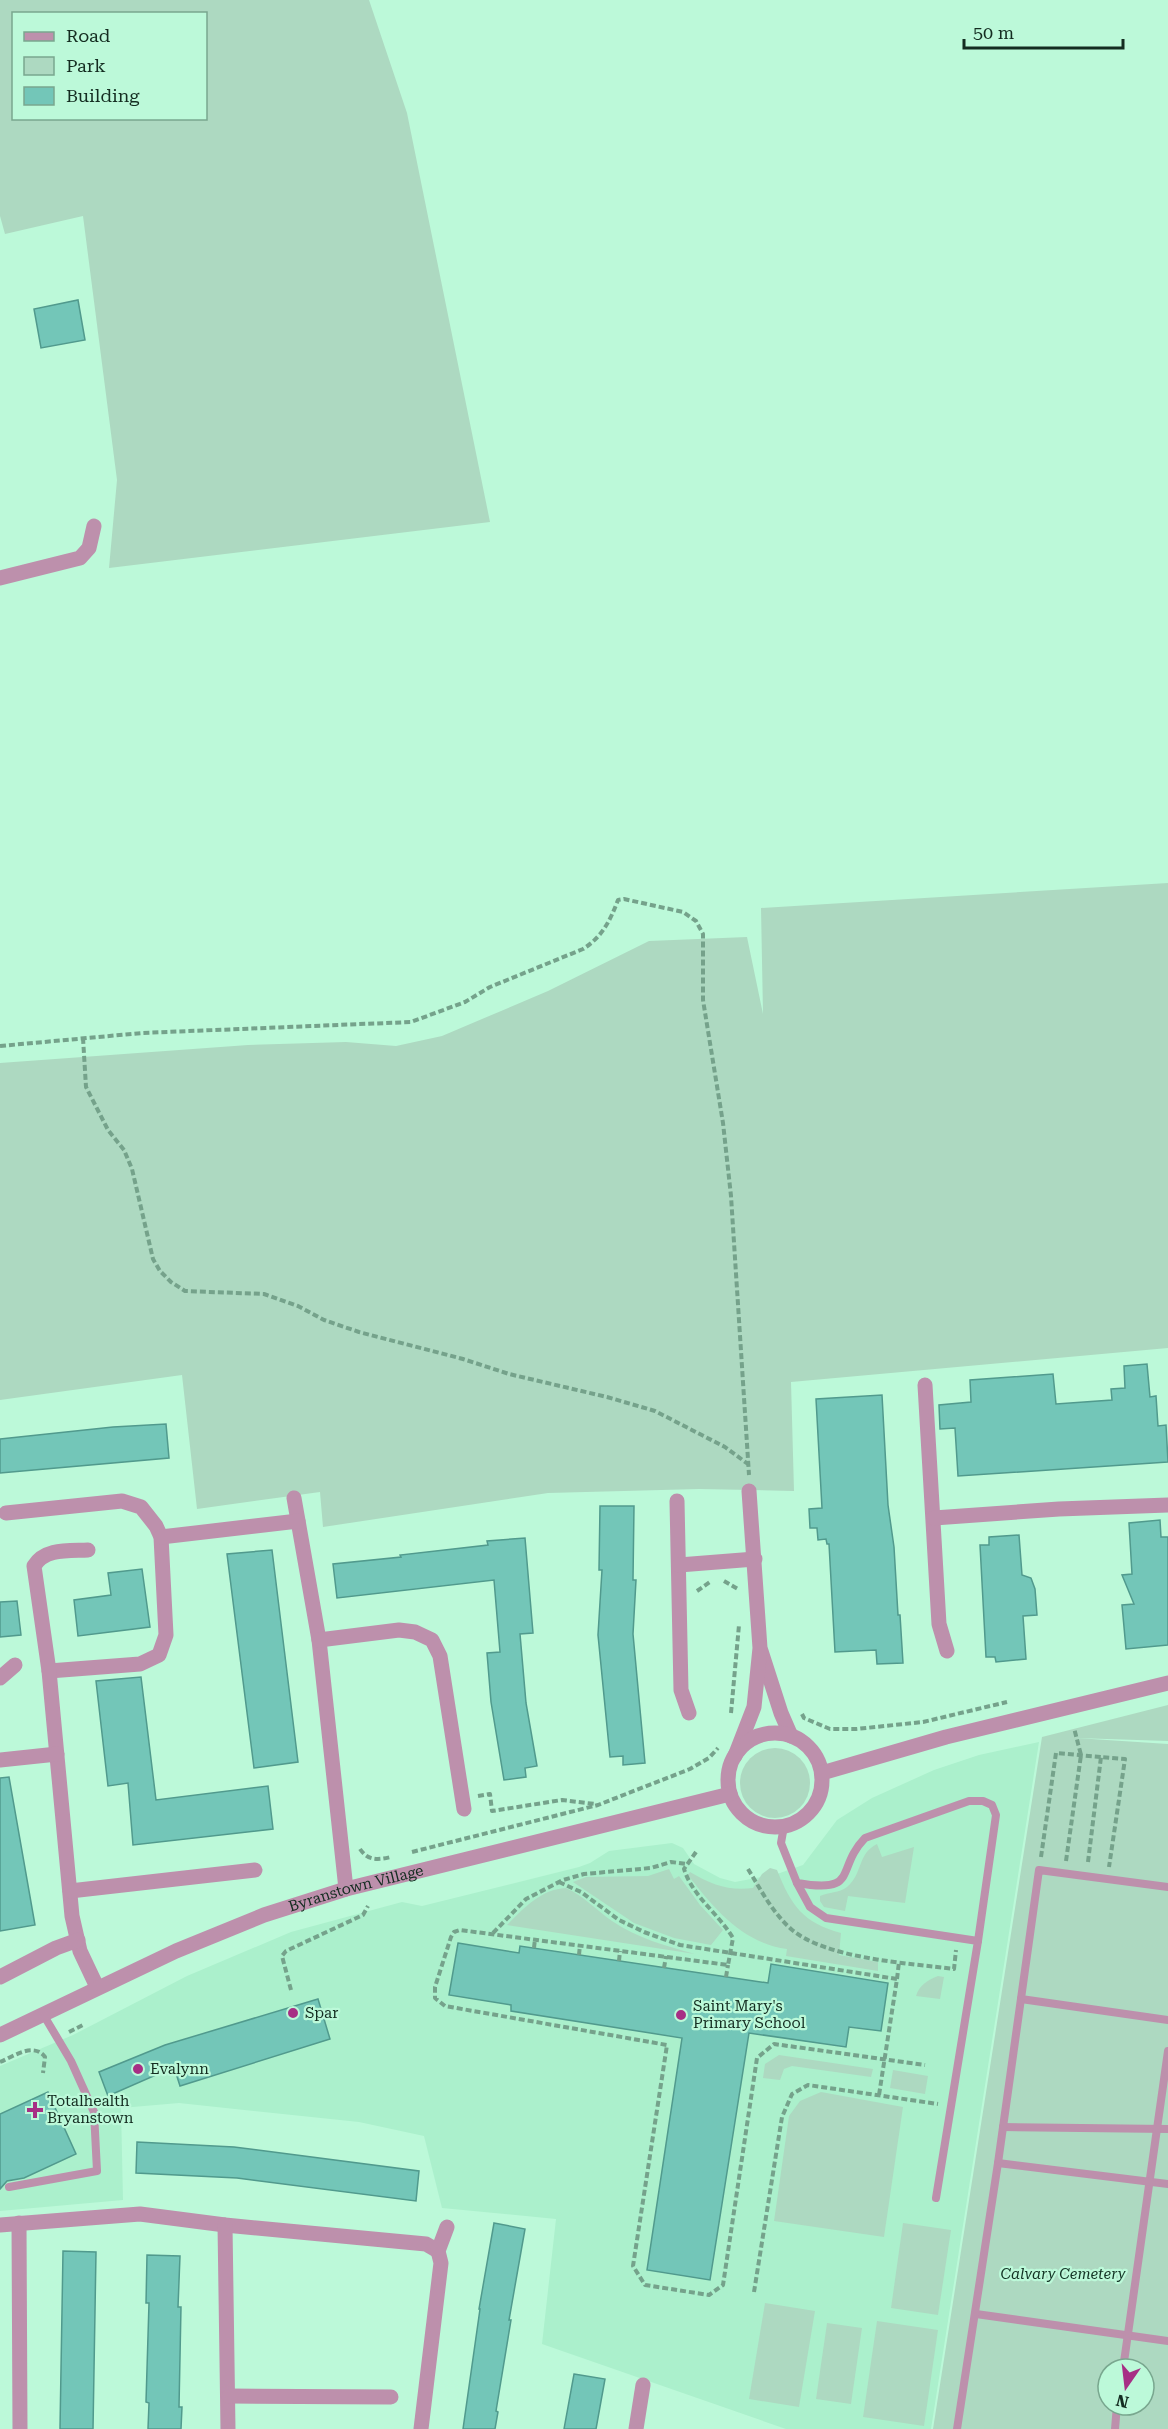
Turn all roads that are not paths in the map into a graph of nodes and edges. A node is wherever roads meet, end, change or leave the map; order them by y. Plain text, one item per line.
1 (94, 526) dead end
2 (0, 578) edge
3 (925, 1385) dead end
4 (749, 1491) road end
5 (294, 1498) dead end
6 (677, 1501) dead end
7 (1168, 1505) edge
8 (6, 1513) dead end
9 (934, 1518) junction
10 (298, 1521) junction
11 (161, 1537) junction
12 (88, 1550) dead end
13 (755, 1559) junction
14 (679, 1565) junction
15 (319, 1640) junction
16 (760, 1648) junction
17 (947, 1651) dead end
18 (15, 1665) dead end
19 (49, 1671) junction
20 (0, 1678) edge
21 (1168, 1683) edge
22 (688, 1713) dead end
23 (791, 1736) junction
24 (57, 1754) junction
25 (735, 1756) junction
26 (0, 1761) edge
27 (822, 1773) junction
28 (730, 1794) junction
29 (463, 1804) road end
30 (784, 1826) junction
31 (255, 1870) dead end
32 (797, 1883) junction
33 (1168, 1887) edge
34 (346, 1889) junction
35 (70, 1891) junction
36 (78, 1940) junction
37 (978, 1941) junction
38 (0, 1977) edge
39 (97, 1987) junction
40 (1021, 1999) junction
41 (43, 2014) junction
42 (1168, 2020) edge
43 (0, 2035) edge
44 (1168, 2051) edge
45 (1003, 2127) junction
46 (1157, 2128) junction
47 (1168, 2129) edge
48 (998, 2163) junction
49 (1150, 2181) junction
50 (1168, 2184) edge
51 (9, 2187) dead end
52 (936, 2198) dead end
53 (19, 2223) junction
54 (225, 2224) junction
55 (0, 2225) edge
56 (447, 2227) dead end
57 (438, 2251) junction
58 (975, 2314) junction
59 (1128, 2335) junction
60 (1168, 2341) edge
61 (1125, 2357) edge
62 (643, 2385) dead end
63 (229, 2396) junction
64 (391, 2397) dead end
65 (20, 2429) edge
66 (228, 2429) edge
67 (421, 2429) edge
68 (636, 2429) edge
69 (957, 2429) edge

1 - 2 street
3 - 9 street
4 - 13 street
5 - 10 street
6 - 14 street
7 - 9 street
8 - 11 street
9 - 17 street
10 - 11 street
10 - 15 street
11 - 19 street
12 - 19 street
13 - 14 street
13 - 16 street
14 - 22 street
15 - 29 street
15 - 34 street
16 - 23 street
16 - 25 street
18 - 20 street
19 - 24 street
21 - 27 street
23 - 25 street
23 - 27 street
24 - 26 street
24 - 35 street
25 - 28 street
27 - 30 street
28 - 30 street
28 - 34 street, Byranstown Village
30 - 32 lane
31 - 35 street
32 - 37 lane
32 - 37 lane
33 - 40 lane
34 - 39 street, Byranstown Village
35 - 36 street
36 - 38 street
36 - 39 street
37 - 52 lane
39 - 41 street, Byranstown Village
40 - 42 lane
40 - 45 lane
41 - 43 street, Byranstown Village
41 - 51 lane
44 - 46 lane
45 - 46 lane
45 - 48 lane
46 - 47 lane
46 - 49 lane
48 - 49 lane
48 - 58 lane
49 - 50 lane
49 - 59 lane
53 - 54 street
53 - 55 street
53 - 65 street
54 - 57 street
54 - 63 street
56 - 57 street
57 - 67 street
58 - 59 lane
58 - 69 lane
59 - 60 lane
59 - 61 lane
62 - 68 street
63 - 64 street
63 - 66 street

